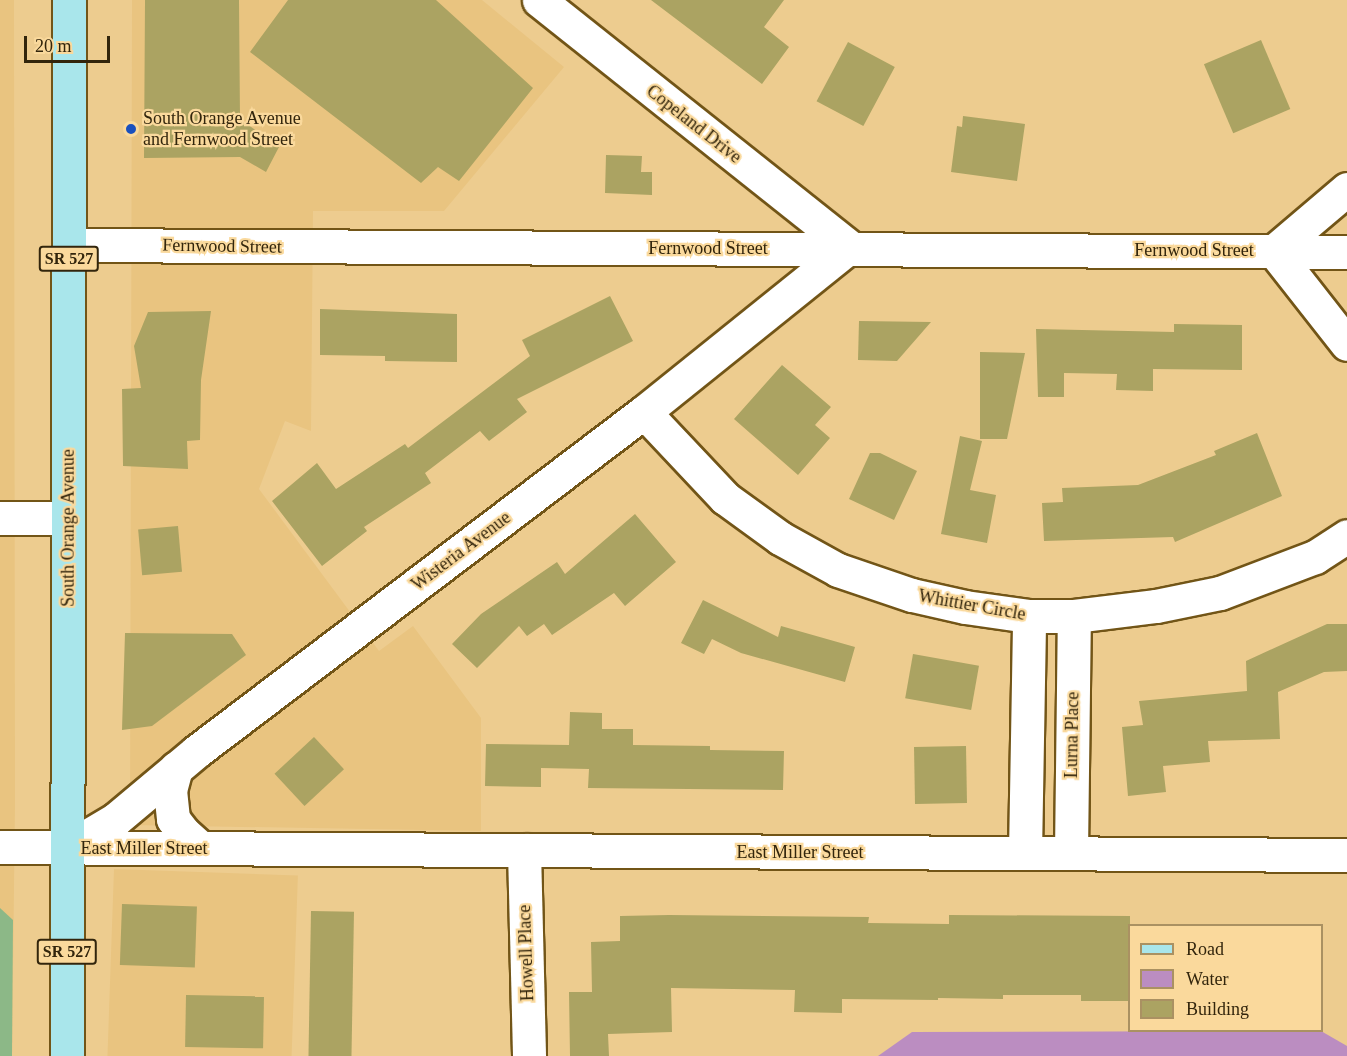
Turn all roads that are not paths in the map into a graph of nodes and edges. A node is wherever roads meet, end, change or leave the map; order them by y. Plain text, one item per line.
1 (69, 0) edge
2 (539, 0) edge
3 (1347, 189) edge
4 (69, 245) junction
5 (849, 248) junction
6 (1274, 251) junction
7 (1347, 252) edge
8 (1347, 344) edge
9 (644, 412) junction
10 (0, 518) edge
11 (68, 518) junction
12 (1347, 536) edge
13 (1029, 616) junction
14 (1074, 616) junction
15 (176, 768) junction
16 (0, 848) edge
17 (68, 848) junction
18 (211, 848) junction
19 (524, 850) junction
20 (1025, 853) junction
21 (1071, 854) junction
22 (1347, 855) edge
23 (67, 1056) edge
24 (529, 1056) edge

1 - 4 main road, South Orange Avenue / SR 527
2 - 5 street, Copeland Drive
3 - 6 street
4 - 5 street, Fernwood Street
4 - 11 main road, South Orange Avenue / SR 527
5 - 6 street, Fernwood Street
5 - 9 street, Wisteria Avenue
6 - 7 street, Fernwood Street
6 - 8 street
9 - 13 street, Whittier Circle
9 - 15 street, Wisteria Avenue
10 - 11 street
11 - 17 main road, South Orange Avenue / SR 527
12 - 14 street, Whittier Circle
13 - 14 street, Whittier Circle
13 - 20 street
14 - 21 street, Lurna Place
15 - 17 street, Wisteria Avenue
15 - 18 street
16 - 17 street, East Miller Street
17 - 18 street, East Miller Street
17 - 23 main road, South Orange Avenue / SR 527
18 - 19 street, East Miller Street
19 - 20 street, East Miller Street
19 - 24 street, Howell Place
20 - 21 street, East Miller Street
21 - 22 street, East Miller Street

